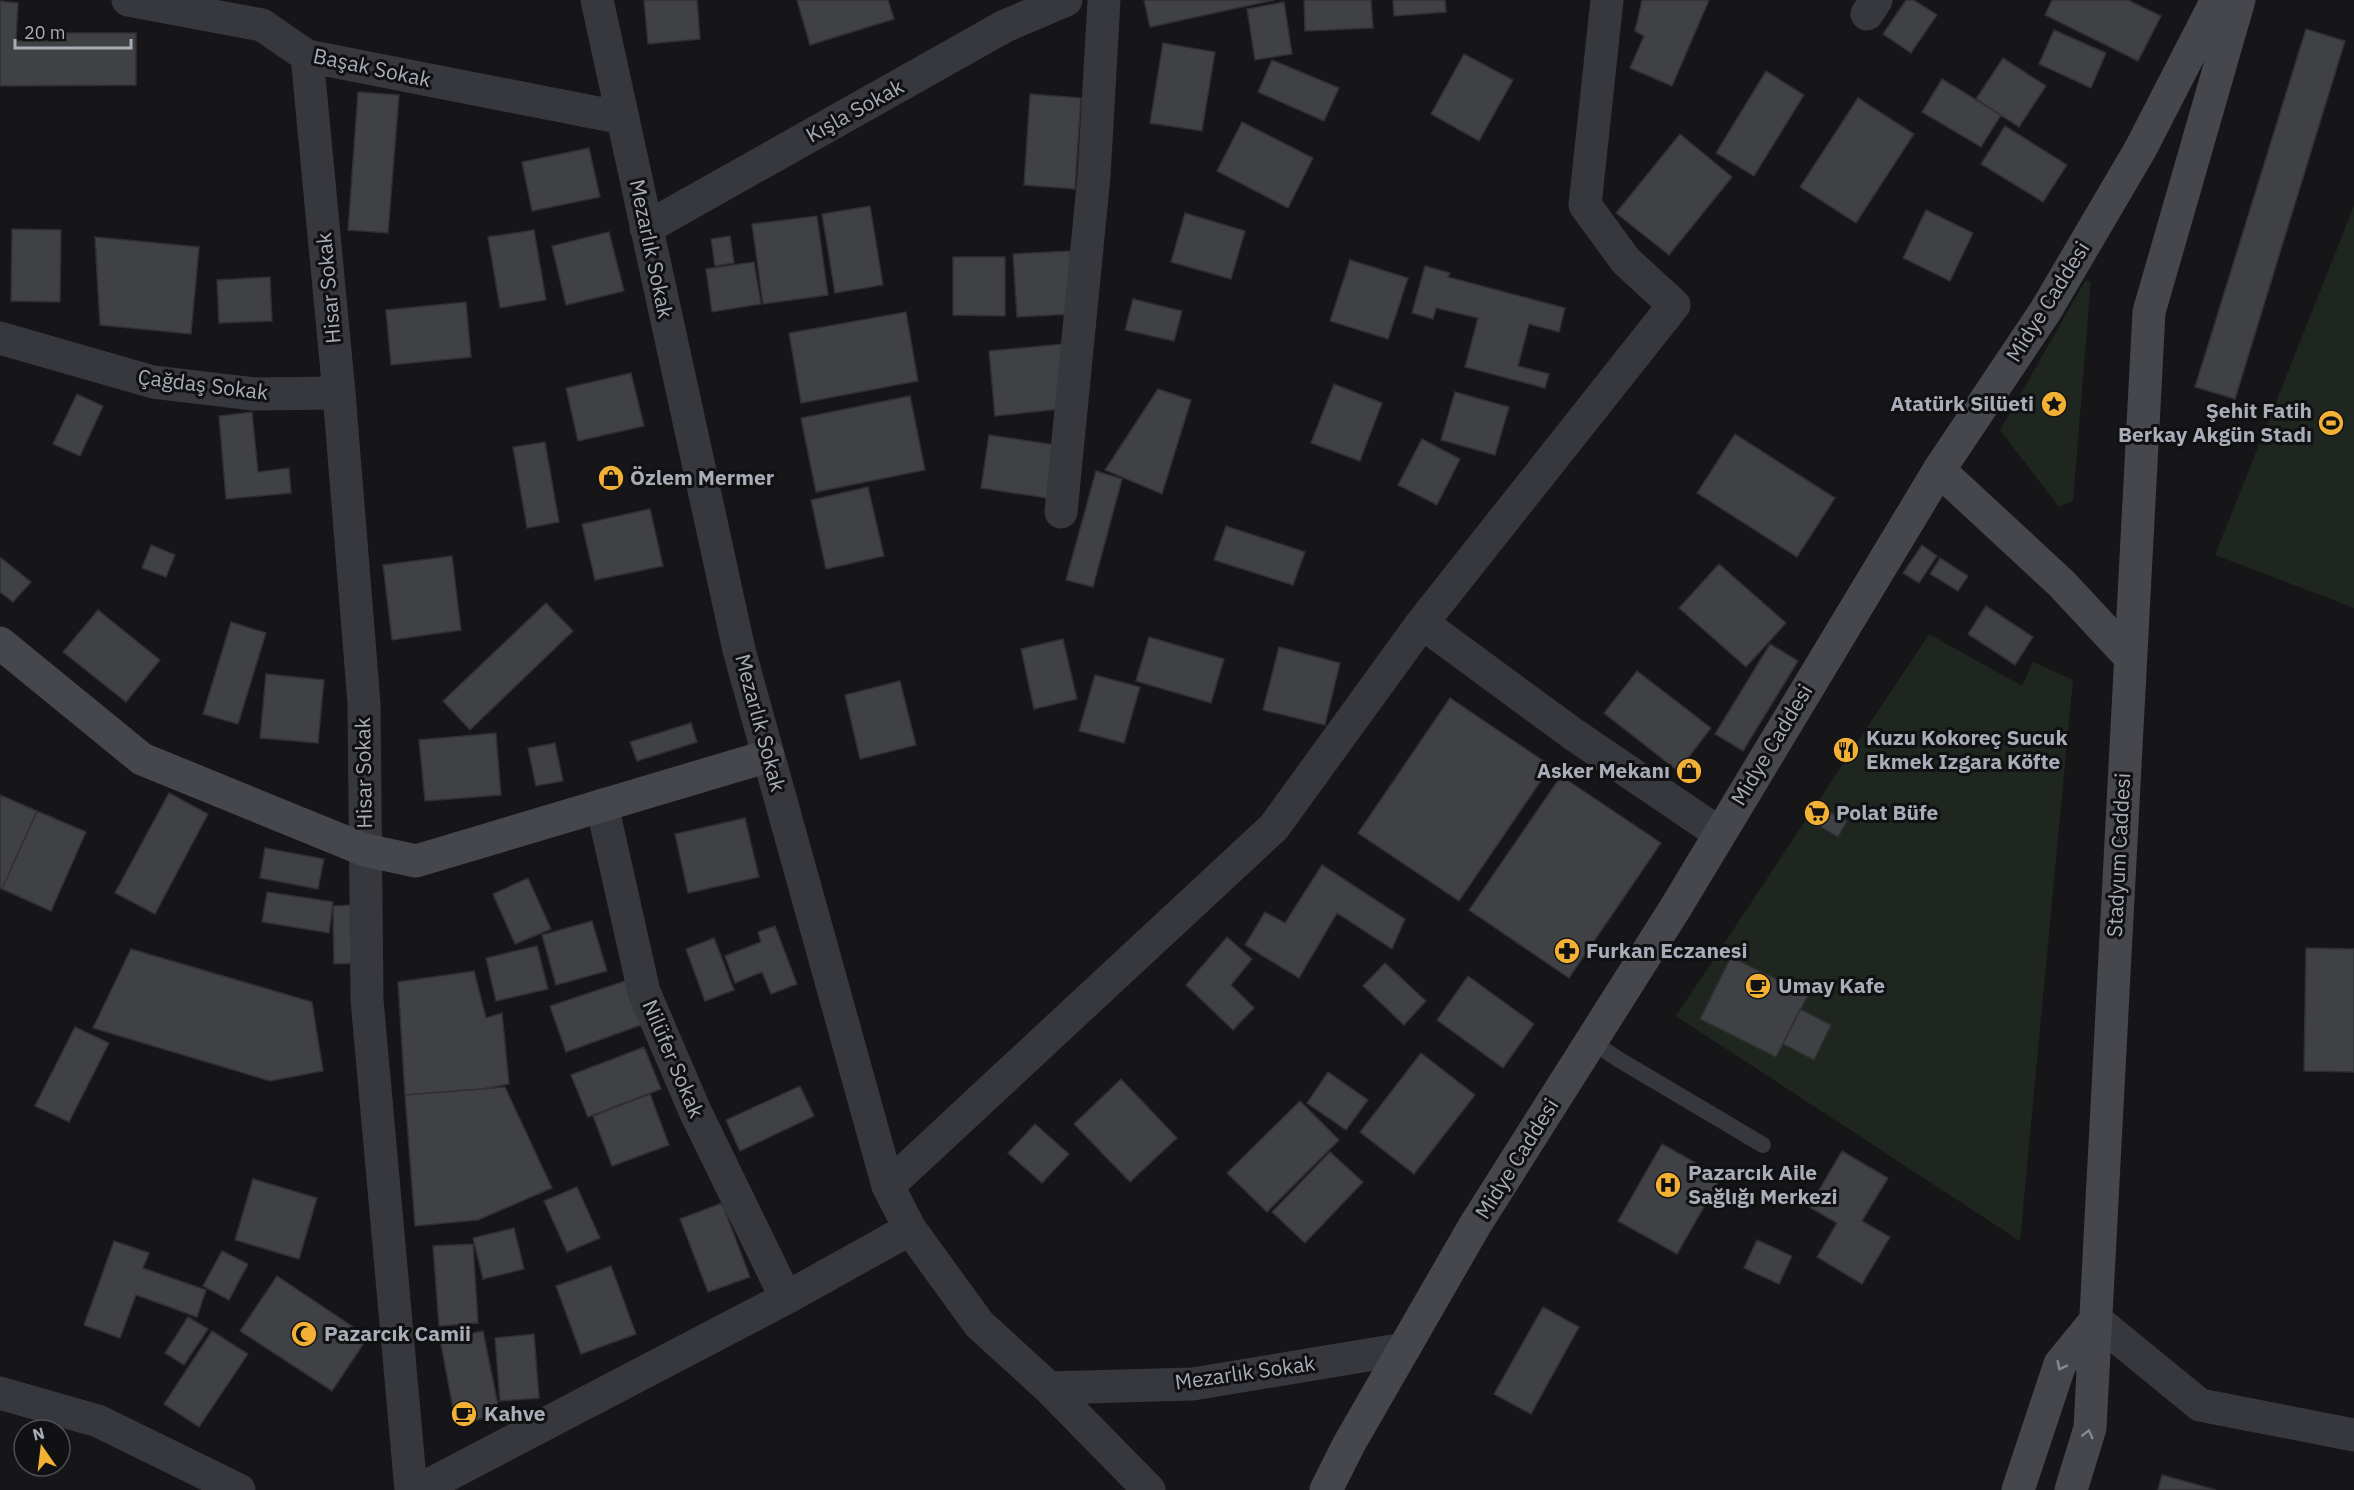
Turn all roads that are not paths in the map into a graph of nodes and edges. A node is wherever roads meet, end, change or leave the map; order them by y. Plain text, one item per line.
1 (128, 0) edge
2 (597, 0) edge
3 (1066, 0) edge
4 (1104, 0) edge
5 (1607, 0) edge
6 (2217, 0) edge
7 (2240, 0) edge
8 (1006, 13) edge
9 (307, 56) junction
10 (623, 118) junction
11 (646, 228) junction
12 (0, 338) edge
13 (339, 393) junction
14 (1939, 470) junction
15 (1061, 512) dead end
16 (1422, 623) junction
17 (0, 643) edge
18 (2129, 656) junction
19 (768, 756) junction
20 (602, 805) junction
21 (1719, 833) junction
22 (365, 850) junction
23 (1591, 1041) junction
24 (1763, 1145) dead end
25 (888, 1186) junction
26 (910, 1229) junction
27 (786, 1298) junction
28 (2096, 1320) junction
29 (1404, 1349) junction
30 (1049, 1388) junction
31 (0, 1393) edge
32 (2354, 1435) edge
33 (239, 1490) edge
34 (411, 1490) edge
35 (419, 1490) edge
36 (1149, 1490) edge
37 (1326, 1490) edge
38 (2018, 1490) edge
39 (2072, 1490) edge

1 - 9 street, Başak Sokak
2 - 10 street, Mezarlık Sokak
3 - 8 street, Kışla Sokak
4 - 15 street
5 - 16 street
6 - 14 street, Midye Caddesi
7 - 18 street, Stadyum Caddesi
8 - 11 street, Kışla Sokak
9 - 10 street, Başak Sokak
9 - 13 street, Hisar Sokak
10 - 11 street, Mezarlık Sokak
11 - 19 street, Mezarlık Sokak
12 - 13 street, Çağdaş Sokak
13 - 22 street, Hisar Sokak
14 - 18 street
14 - 21 street, Midye Caddesi
16 - 21 street
16 - 25 street
17 - 22 street
18 - 28 street, Stadyum Caddesi
19 - 20 street
19 - 25 street, Mezarlık Sokak
20 - 22 street
20 - 27 street, Nilüfer Sokak
21 - 23 street, Midye Caddesi
22 - 34 street, Hisar Sokak
23 - 24 lane
23 - 29 street, Midye Caddesi
25 - 26 street, Mezarlık Sokak
26 - 27 street
26 - 30 street, Mezarlık Sokak
27 - 35 street
28 - 32 street
28 -> 38 street
39 -> 28 street, Stadyum Caddesi
29 - 30 street, Mezarlık Sokak
29 - 37 street, Midye Caddesi
30 - 36 street, Mezarlık Sokak
31 - 33 street

